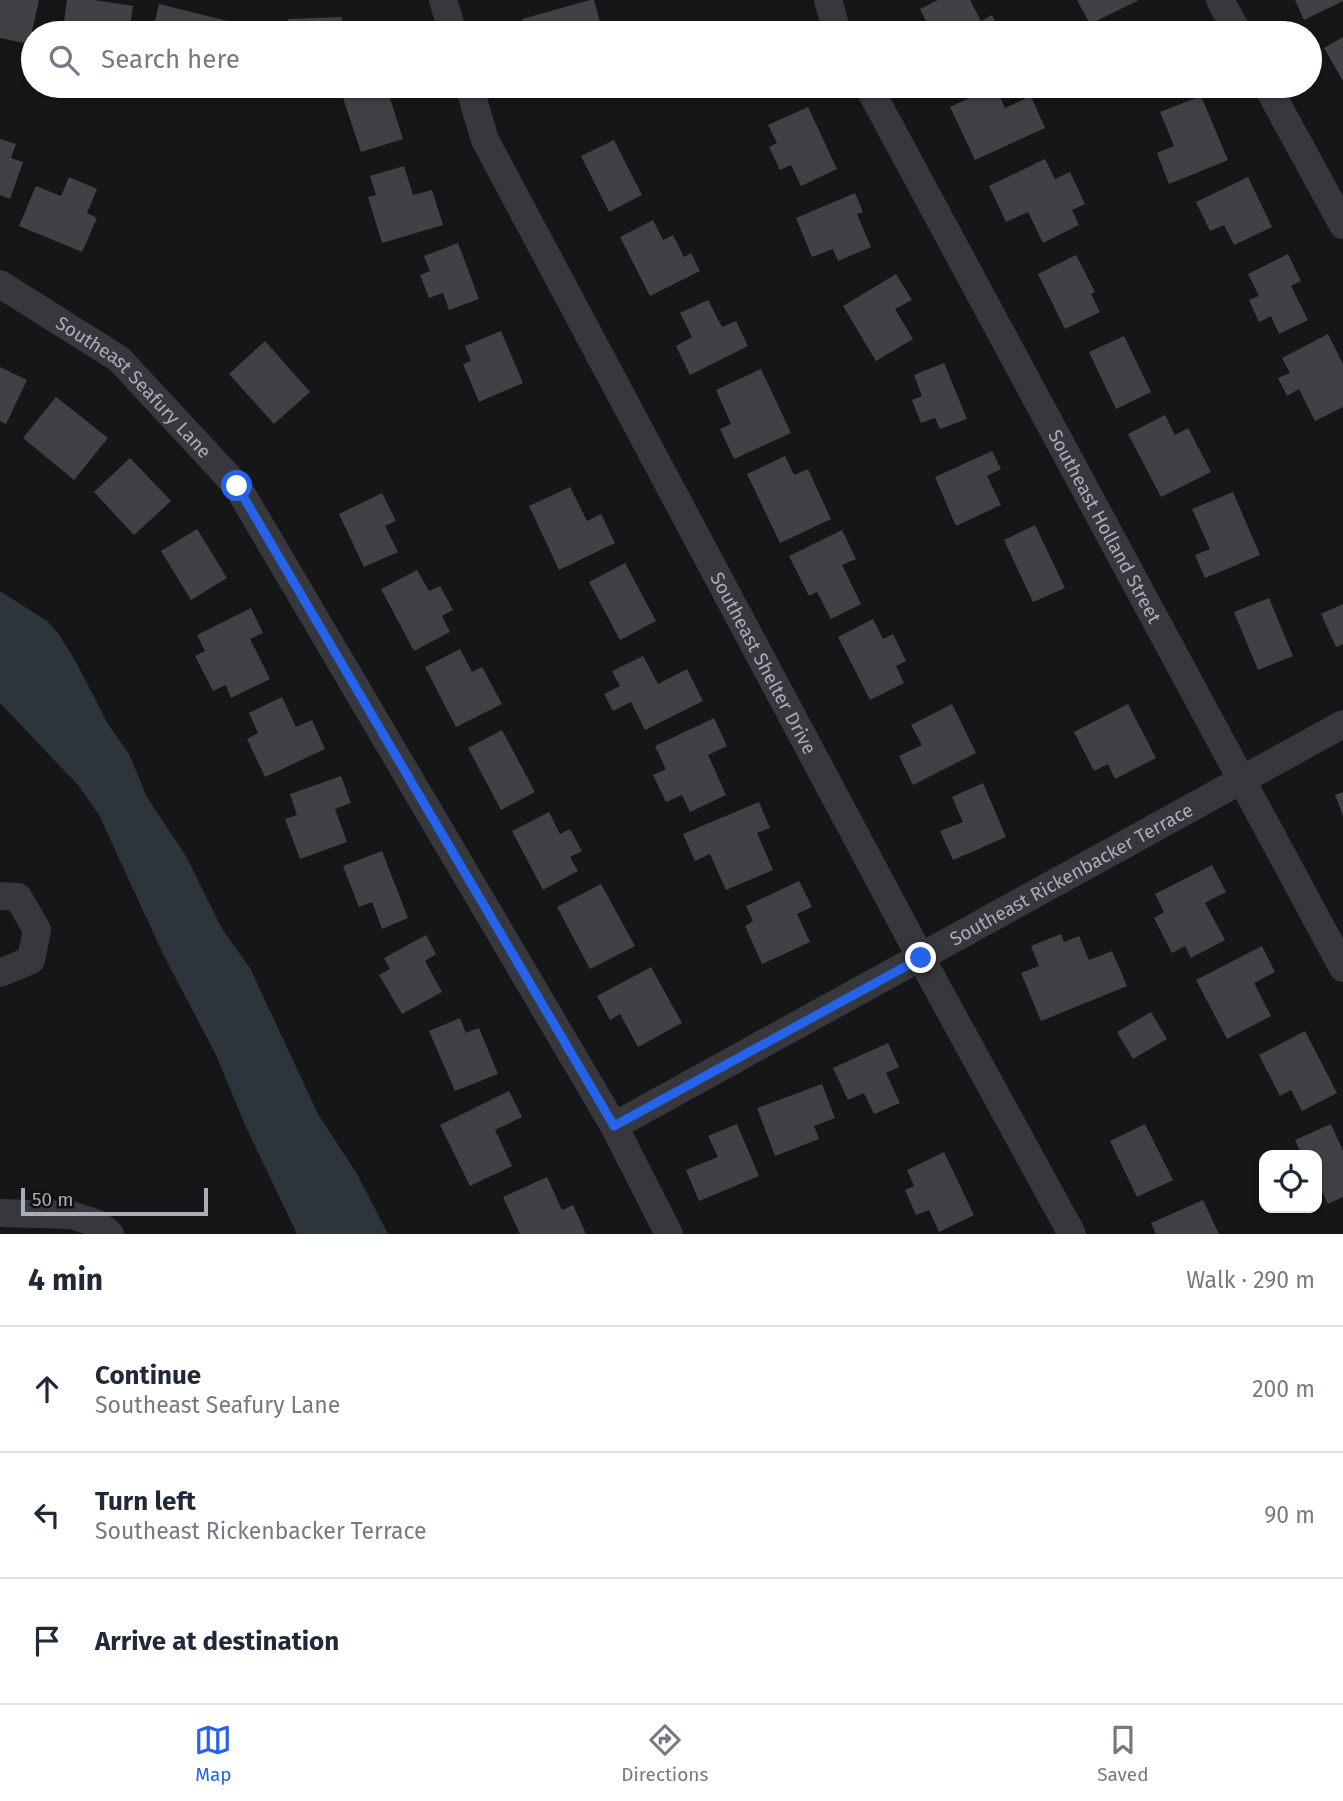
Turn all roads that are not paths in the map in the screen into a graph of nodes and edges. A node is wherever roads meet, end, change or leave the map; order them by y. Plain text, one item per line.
1 (443, 0) edge
2 (828, 0) edge
3 (1220, 0) edge
4 (449, 21) edge
5 (834, 21) edge
6 (1231, 21) edge
7 (473, 98) edge
8 (874, 98) edge
9 (1274, 98) edge
10 (1343, 225) edge
11 (0, 284) edge
12 (1343, 724) edge
13 (1242, 780) junction
14 (0, 896) edge
15 (921, 958) junction
16 (1343, 968) edge
17 (0, 973) edge
18 (614, 1126) junction
19 (0, 1213) edge
20 (27, 1224) edge
21 (110, 1234) edge
22 (669, 1234) edge
23 (1072, 1234) edge

1 - 4 street
2 - 5 street
3 - 6 street
7 - 15 street, Southeast Shelter Drive
8 - 13 street, Southeast Holland Street
9 - 10 street
11 - 18 street, Southeast Seafury Lane
12 - 13 street, Southeast Rickenbacker Terrace
13 - 15 street, Southeast Rickenbacker Terrace
13 - 16 street, Southeast Holland Street
14 - 17 street
15 - 18 street, Southeast Rickenbacker Terrace
15 - 23 street, Southeast Shelter Drive
18 - 22 street, Southeast Seafury Lane
19 - 20 street
20 - 21 street

